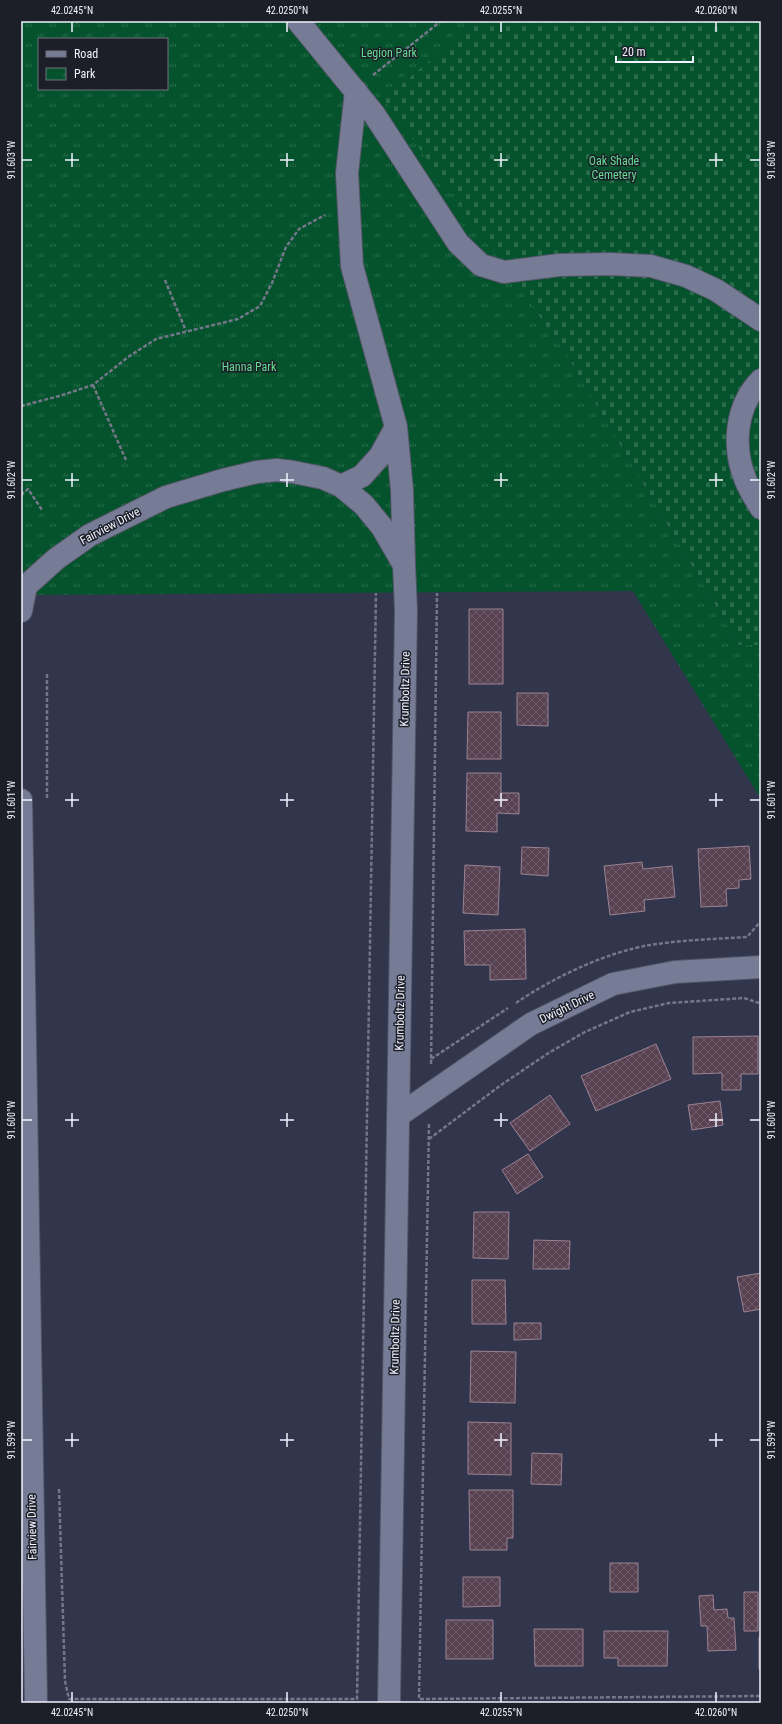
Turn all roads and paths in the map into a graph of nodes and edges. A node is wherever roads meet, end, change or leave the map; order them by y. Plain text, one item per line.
1 (298, 21) edge
2 (441, 21) edge
3 (356, 91) junction
4 (349, 208) junction
5 (165, 280) dead end
6 (761, 320) edge
7 (186, 331) junction
8 (761, 380) edge
9 (93, 385) junction
10 (21, 406) edge
11 (396, 427) junction
12 (126, 460) dead end
13 (206, 485) joint
14 (341, 486) junction
15 (21, 495) edge
16 (761, 508) edge
17 (42, 510) dead end
18 (404, 565) junction
19 (24, 577) edge
20 (376, 593) dead end
21 (437, 593) dead end
22 (21, 611) edge
23 (47, 674) dead end
24 (21, 800) edge
25 (47, 808) dead end
26 (761, 966) edge
27 (759, 1003) dead end
28 (431, 1065) dead end
29 (398, 1116) junction
30 (429, 1121) dead end
31 (428, 1139) junction
32 (59, 1485) dead end
33 (761, 1696) edge
34 (36, 1703) edge
35 (389, 1703) edge

1 - 3 street
2 - 3 path
3 - 4 street
3 - 6 street
4 - 7 path
4 - 11 street
5 - 7 path
7 - 9 path
8 - 16 street
9 - 10 path
9 - 12 path
11 - 14 street
11 - 18 street
13 - 14 street, Krumboltz Drive
13 - 19 street, Fairview Drive
14 - 18 street, Krumboltz Drive
15 - 17 path
18 - 29 street, Krumboltz Drive
19 - 22 street, Fairview Drive
20 - 32 path
21 - 28 path
23 - 25 path
24 - 34 street, Fairview Drive
26 - 29 street, Dwight Drive
27 - 31 path
29 - 35 street, Krumboltz Drive
30 - 31 path
31 - 33 path

